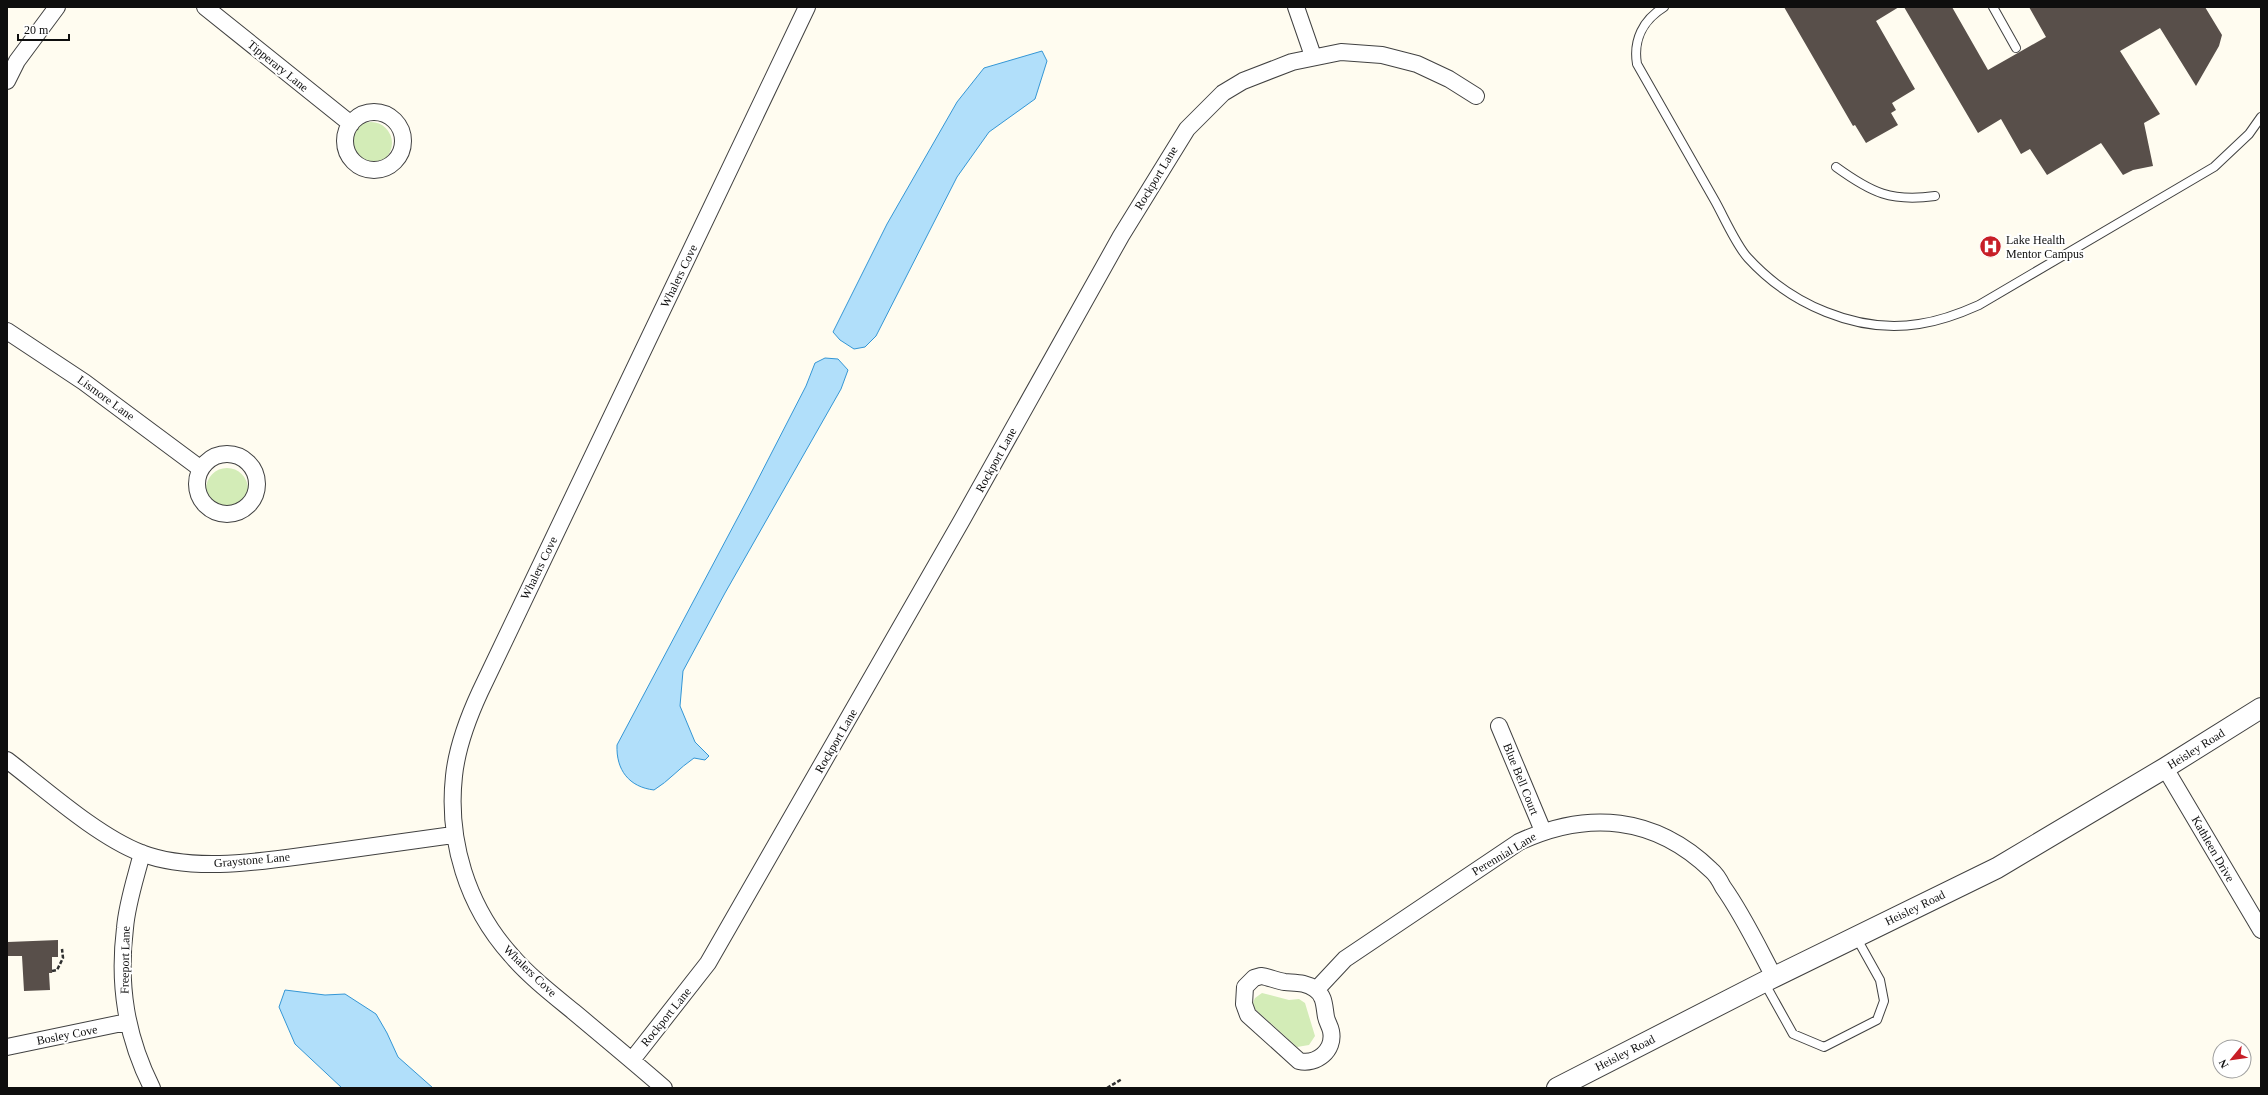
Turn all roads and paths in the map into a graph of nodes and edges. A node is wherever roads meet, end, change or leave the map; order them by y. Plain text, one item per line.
1 (57, 7) edge
2 (205, 7) edge
3 (807, 7) edge
4 (1296, 7) edge
5 (1664, 7) edge
6 (1993, 7) edge
7 (2016, 48) dead end
8 (1313, 56) junction
9 (7, 81) edge
10 (1476, 96) dead end
11 (2261, 117) edge
12 (350, 124) dead end
13 (1836, 167) dead end
14 (1935, 196) dead end
15 (7, 332) edge
16 (201, 469) dead end
17 (2261, 708) edge
18 (1499, 726) dead end
19 (7, 760) edge
20 (2166, 768) junction
21 (1542, 831) junction
22 (454, 835) junction
23 (142, 853) junction
24 (2261, 930) edge
25 (1856, 937) junction
26 (62, 949) dead end
27 (52, 971) dead end
28 (1769, 980) junction
29 (1316, 990) junction
30 (127, 1022) junction
31 (7, 1047) edge
32 (632, 1060) junction
33 (1122, 1079) dead end
34 (152, 1088) edge
35 (664, 1088) edge
36 (1107, 1088) edge
37 (1557, 1088) edge

1 - 9 street
2 - 12 street, Tipperary Lane
3 - 22 street, Whalers Cove
4 - 8 street
5 - 11 lane
6 - 7 lane
8 - 10 street, Rockport Lane
8 - 32 street, Rockport Lane
13 - 14 lane
15 - 16 street, Lismore Lane
17 - 20 street, Heisley Road
18 - 21 street, Blue Bell Court
19 - 23 street, Graystone Lane
20 - 24 street, Kathleen Drive
20 - 25 street, Heisley Road
21 - 28 street, Perennial Lane
21 - 29 street, Perennial Lane
22 - 23 street, Graystone Lane
22 - 32 street, Whalers Cove
23 - 30 street, Freeport Lane
25 - 28 street, Heisley Road
25 - 28 lane
26 - 27 path
28 - 37 street, Heisley Road
29 - 29 street
30 - 31 street, Bosley Cove
30 - 34 street, Freeport Lane
32 - 35 street, Whalers Cove
33 - 36 path

